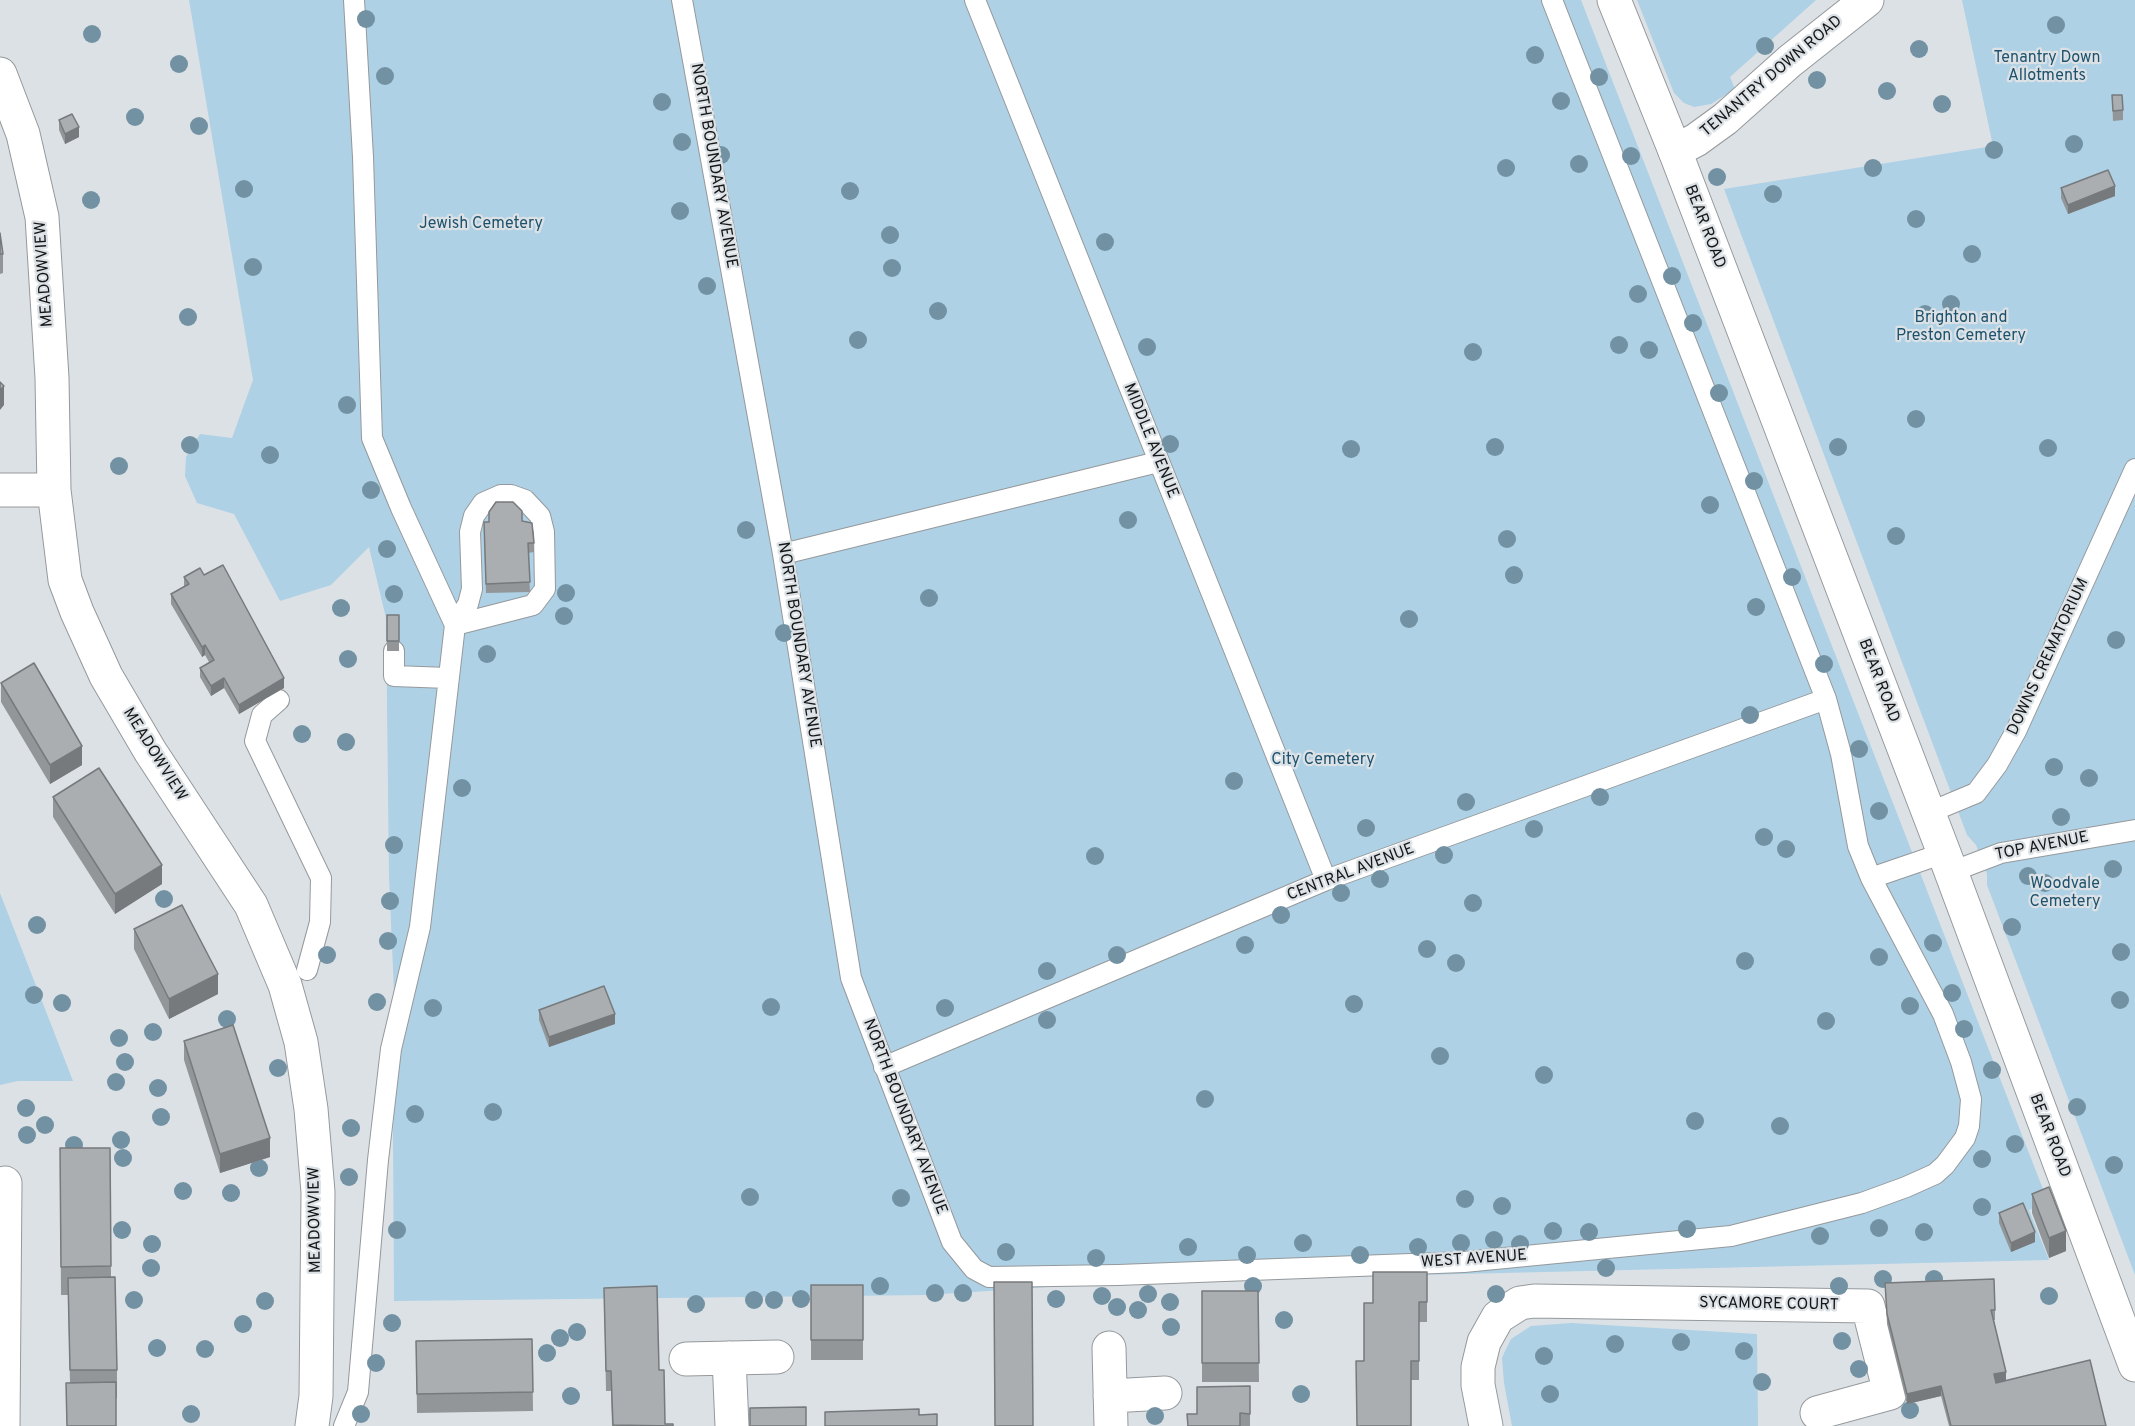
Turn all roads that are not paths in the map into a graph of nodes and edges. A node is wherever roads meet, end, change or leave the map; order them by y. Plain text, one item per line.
1 (354, 0) edge
2 (682, 0) edge
3 (975, 0) edge
4 (1552, 0) edge
5 (1614, 0) edge
6 (1867, 0) edge
7 (0, 74) edge
8 (1675, 151) junction
9 (1158, 462) junction
10 (2135, 470) edge
11 (0, 490) edge
12 (54, 490) junction
13 (783, 554) junction
14 (455, 625) junction
15 (393, 651) edge
16 (448, 678) junction
17 (1826, 699) junction
18 (279, 700) dead end
19 (1928, 813) junction
20 (2135, 830) edge
21 (1947, 862) junction
22 (1871, 878) junction
23 (1326, 880) junction
24 (307, 970) dead end
25 (884, 1067) junction
26 (5, 1183) dead end
27 (2, 1267) edge
28 (974, 1269) joint
29 (1109, 1348) dead end
30 (777, 1357) dead end
31 (729, 1358) junction
32 (686, 1359) dead end
33 (2135, 1365) edge
34 (1165, 1393) dead end
35 (1110, 1411) edge
36 (1817, 1413) dead end
37 (3, 1426) edge
38 (312, 1426) edge
39 (344, 1426) edge
40 (732, 1426) edge
41 (1486, 1426) edge

1 - 14 lane
2 - 13 lane, NORTH BOUNDARY AVENUE
3 - 9 lane, MIDDLE AVENUE
4 - 17 lane, WEST AVENUE
5 - 8 street, BEAR ROAD
6 - 8 street, TENANTRY DOWN ROAD
7 - 12 street, MEADOWVIEW
8 - 19 street, BEAR ROAD
9 - 13 lane
9 - 23 lane, MIDDLE AVENUE
10 - 19 lane, DOWNS CREMATORIUM
11 - 12 street
12 - 38 street, MEADOWVIEW
13 - 25 lane, NORTH BOUNDARY AVENUE
14 - 14 lane
14 - 16 lane
15 - 16 lane
16 - 39 lane
17 - 22 lane, WEST AVENUE
17 - 23 lane, CENTRAL AVENUE
18 - 24 lane
19 - 21 street, BEAR ROAD
20 - 21 lane, TOP AVENUE
21 - 22 lane, TOP AVENUE
21 - 33 street, BEAR ROAD
22 - 28 lane, WEST AVENUE
23 - 25 lane, CENTRAL AVENUE
25 - 28 lane, NORTH BOUNDARY AVENUE
26 - 27 street
27 - 37 street
29 - 35 street
30 - 31 street
31 - 32 street
31 - 40 street
34 - 35 street
36 - 41 street, SYCAMORE COURT

